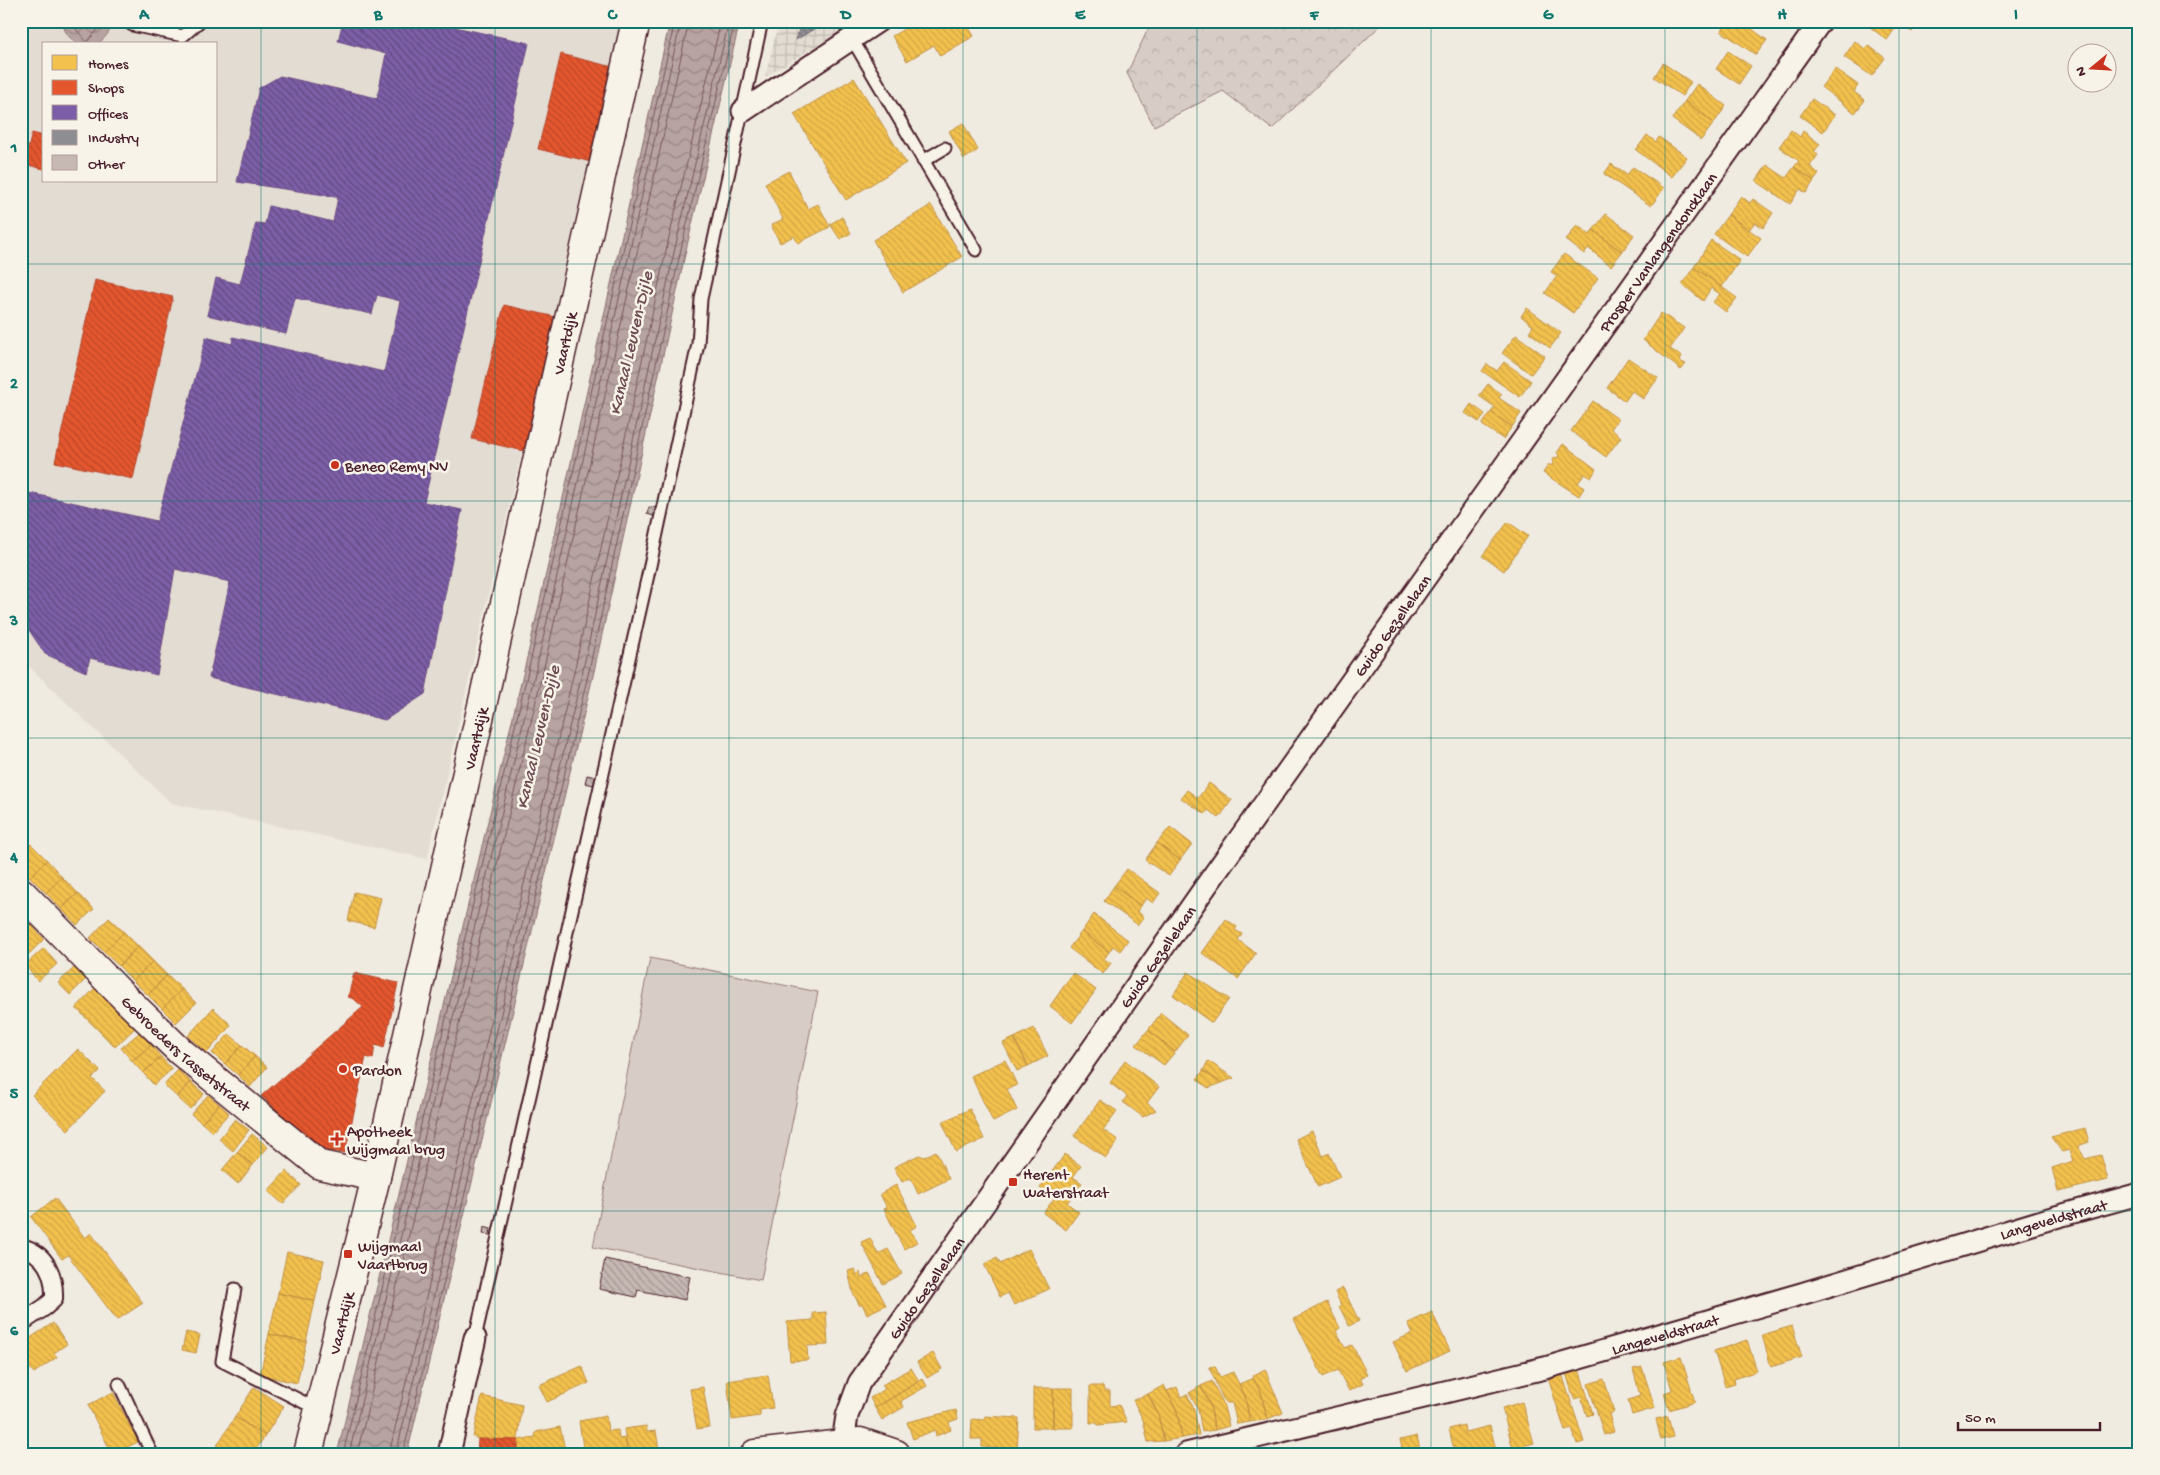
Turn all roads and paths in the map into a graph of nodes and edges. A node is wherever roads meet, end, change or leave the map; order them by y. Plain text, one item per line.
1 (200, 21) edge
2 (762, 21) edge
3 (878, 21) edge
4 (1821, 21) edge
5 (633, 22) edge
6 (132, 25) dead end
7 (852, 39) junction
8 (743, 111) junction
9 (945, 148) dead end
10 (924, 160) junction
11 (976, 250) dead end
12 (1494, 480) joint
13 (21, 892) edge
14 (376, 1177) junction
15 (2139, 1194) edge
16 (21, 1247) edge
17 (235, 1289) dead end
18 (21, 1323) edge
19 (475, 1338) joint
20 (119, 1384) dead end
21 (319, 1410) junction
22 (843, 1442) junction
23 (149, 1453) edge
24 (308, 1454) edge
25 (449, 1454) edge
26 (755, 1454) edge
27 (896, 1454) edge
28 (1186, 1454) edge

1 - 6 lane
2 - 8 lane
3 - 7 street
4 - 12 street, Prosper Vanlangendoncklaan
5 - 14 street, Vaartdijk
7 - 8 street
7 - 10 lane
8 - 19 lane
9 - 10 lane
10 - 11 lane
12 - 22 street, Guido Gezellelaan
13 - 14 street, Gebroeders Tassetstraat
14 - 21 street, Vaartdijk
15 - 28 street, Langeveldstraat
16 - 18 street
17 - 21 lane
19 - 25 street
20 - 23 lane
21 - 24 street, Vaartdijk
22 - 26 street
22 - 27 street

